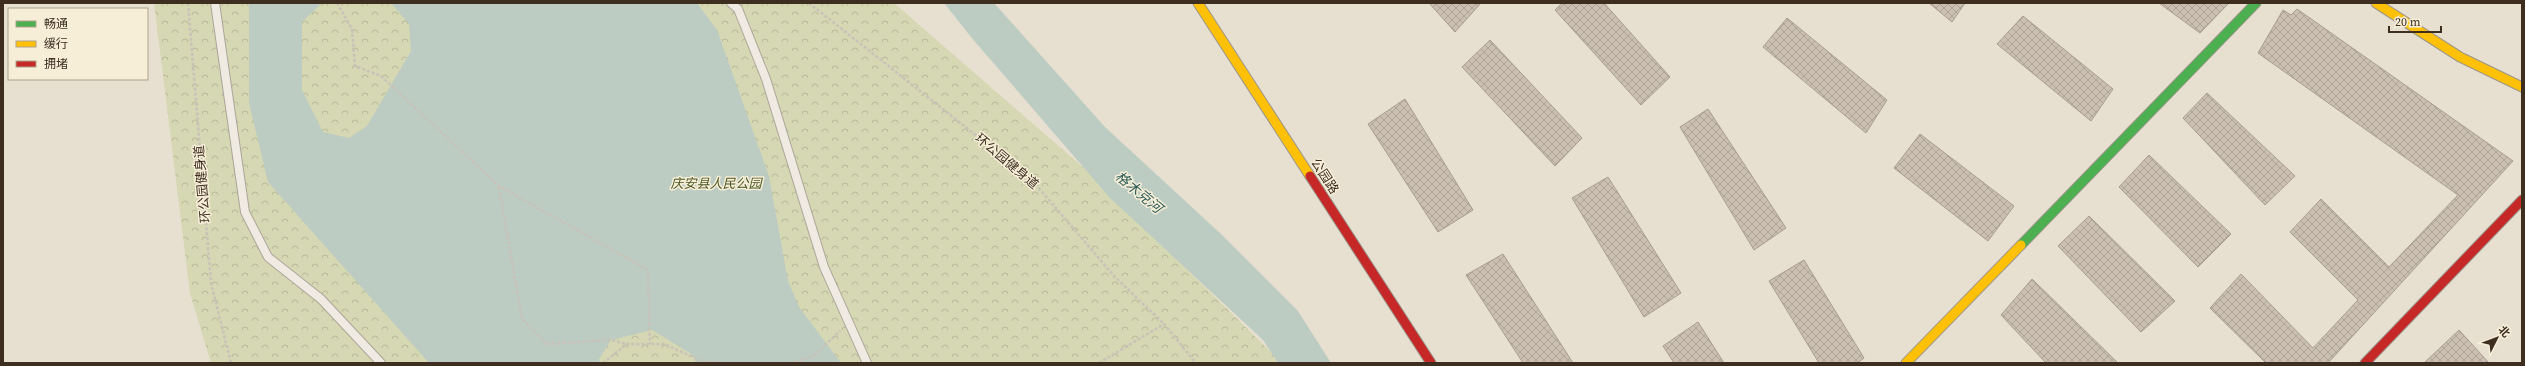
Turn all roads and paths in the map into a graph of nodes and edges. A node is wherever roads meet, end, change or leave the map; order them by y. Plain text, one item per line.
1 (188, 3) edge
2 (215, 3) edge
3 (337, 3) edge
4 (732, 3) edge
5 (809, 3) edge
6 (1198, 3) edge
7 (2256, 3) edge
8 (2376, 3) edge
9 (2522, 87) edge
10 (499, 186) junction
11 (2522, 200) edge
12 (849, 322) junction
13 (1164, 324) junction
14 (627, 344) junction
15 (650, 344) junction
16 (703, 362) edge
17 (231, 363) edge
18 (381, 363) edge
19 (603, 363) edge
20 (731, 363) edge
21 (790, 363) edge
22 (867, 363) edge
23 (1099, 363) edge
24 (1196, 363) edge
25 (1431, 363) edge
26 (1906, 363) edge
27 (2365, 363) edge

1 - 17 path, 环公园健身道
2 - 18 lane
3 - 10 path
4 - 12 lane
5 - 13 path, 环公园健身道
6 - 25 street, 公园路
7 - 26 street
8 - 9 street
10 - 14 path
10 - 15 path
11 - 27 street
12 - 21 path
12 - 22 lane
13 - 23 path
13 - 24 path, 环公园健身道
14 - 15 path
14 - 19 path
15 - 16 path
16 - 20 path

